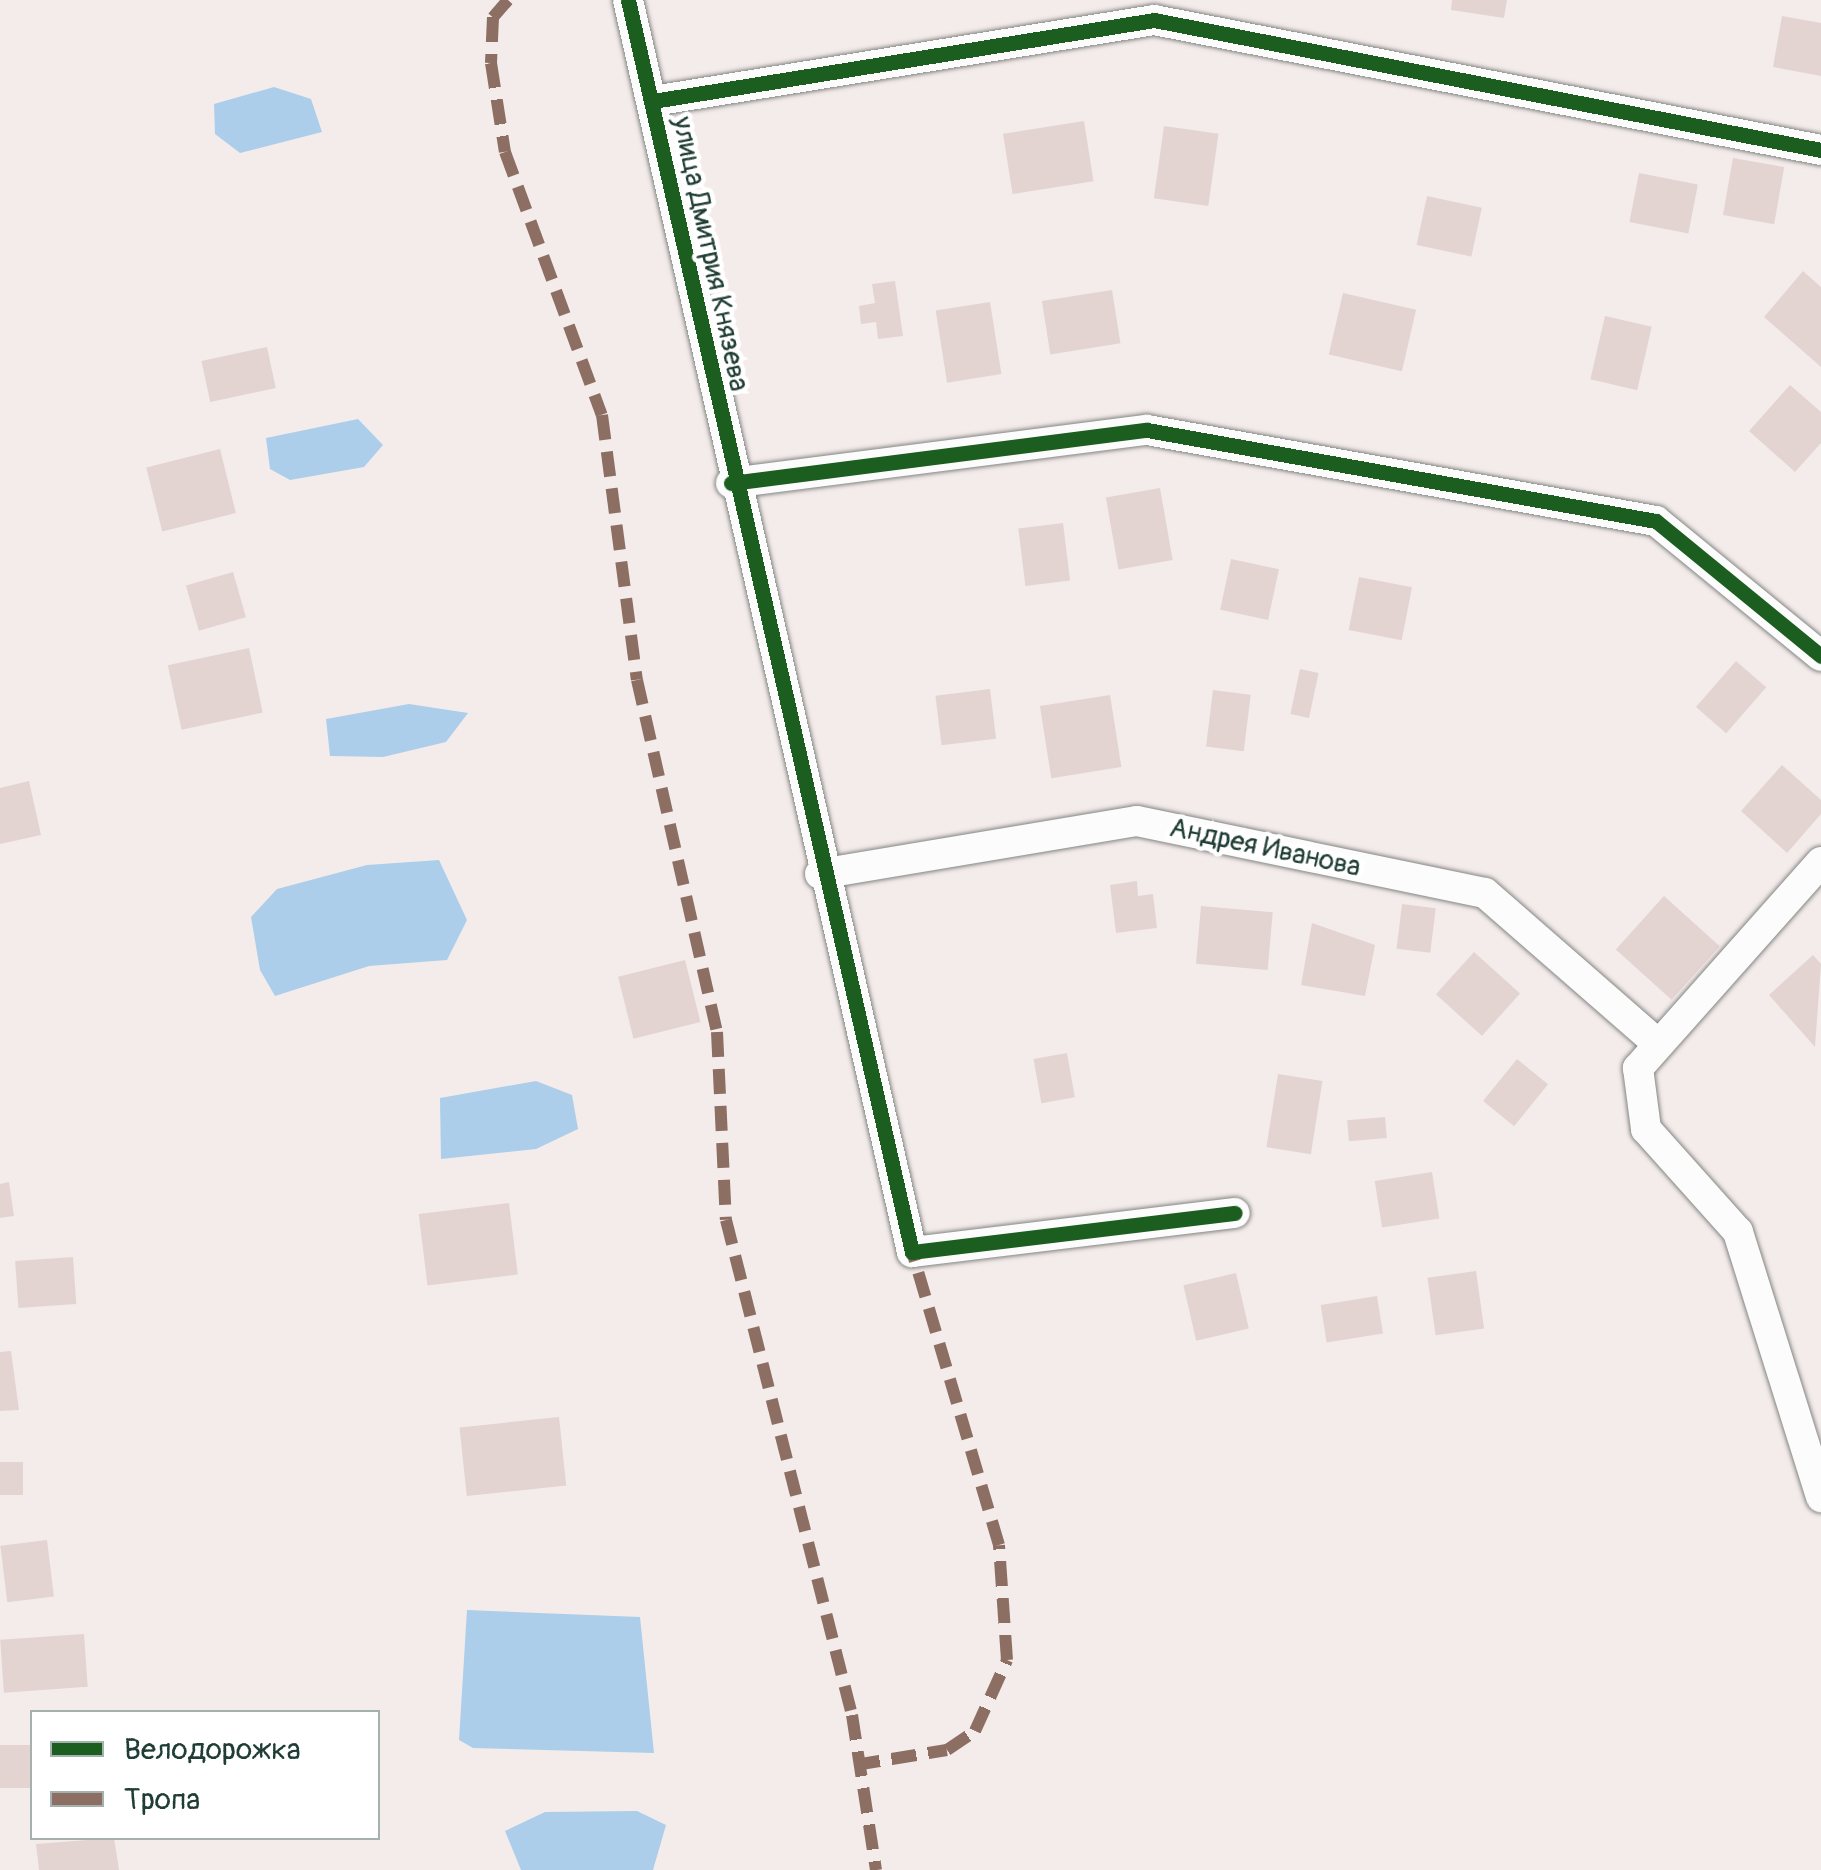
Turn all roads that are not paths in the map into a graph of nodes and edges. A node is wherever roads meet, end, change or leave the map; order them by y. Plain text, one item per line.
1 (628, 0) edge
2 (652, 101) junction
3 (1821, 150) edge
4 (731, 483) junction
5 (1821, 656) edge
6 (1821, 862) edge
7 (820, 874) junction
8 (1658, 1042) junction
9 (1236, 1213) dead end
10 (1821, 1497) edge

1 - 2 street, улица Дмитрия Князева
2 - 3 street
2 - 4 street, улица Дмитрия Князева
4 - 5 street
4 - 7 street, улица Дмитрия Князева
6 - 8 street
7 - 8 street, Андрея Иванова
7 - 9 street, улица Дмитрия Князева
8 - 10 street

